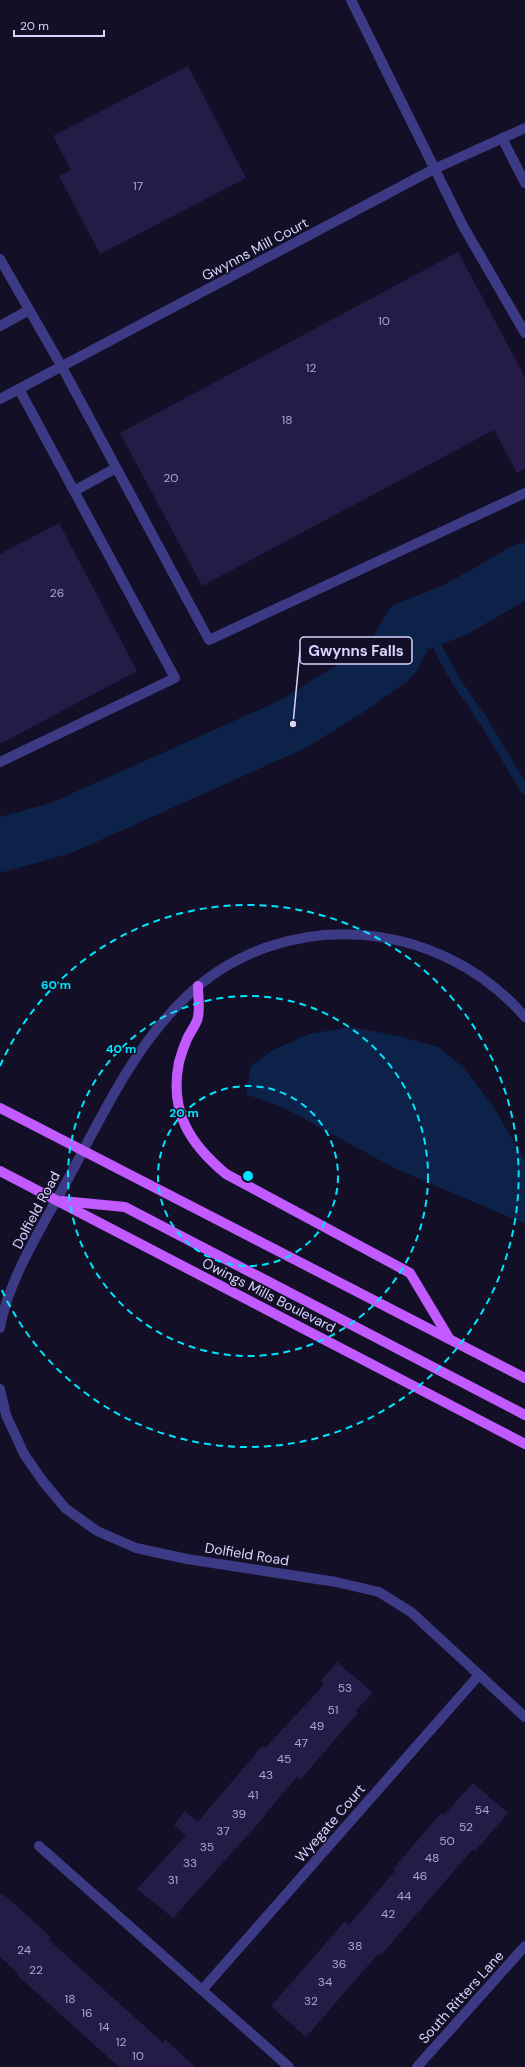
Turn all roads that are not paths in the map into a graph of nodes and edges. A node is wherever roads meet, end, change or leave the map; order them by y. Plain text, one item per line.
1 (351, 0) edge
2 (525, 128) edge
3 (502, 138) junction
4 (434, 169) junction
5 (525, 183) edge
6 (0, 259) edge
7 (29, 310) junction
8 (0, 326) edge
9 (525, 333) edge
10 (62, 367) junction
11 (19, 389) junction
12 (0, 399) edge
13 (116, 468) junction
14 (74, 491) junction
15 (525, 493) edge
16 (0, 762) edge
17 (198, 986) junction
18 (525, 1017) edge
19 (0, 1108) edge
20 (83, 1151) junction
21 (0, 1171) edge
22 (56, 1200) junction
23 (0, 1328) edge
24 (449, 1338) junction
25 (525, 1378) edge
26 (0, 1389) edge
27 (525, 1415) edge
28 (525, 1444) edge
29 (479, 1675) junction
30 (525, 1718) edge
31 (39, 1846) dead end
32 (525, 1946) edge
33 (202, 1990) junction
34 (289, 2067) edge
35 (418, 2067) edge

1 - 4 street
2 - 3 street, Gwynns Mill Court
3 - 4 street, Gwynns Mill Court
3 - 5 street
4 - 9 street
4 - 10 street, Gwynns Mill Court
6 - 7 street
7 - 8 street
7 - 10 street
10 - 11 street, Gwynns Mill Court
10 - 13 street
11 - 12 street, Gwynns Mill Court
11 - 14 street
13 - 14 street
13 - 15 street
14 - 16 street
17 - 18 street, Dolfield Road
17 - 20 street, Dolfield Road
17 - 24 main road
19 - 20 main road
20 - 22 street, Dolfield Road
20 - 24 main road
21 - 22 main road, Owings Mills Boulevard
22 - 23 street, Dolfield Road
22 - 27 main road
22 - 28 main road, Owings Mills Boulevard
24 - 25 main road
26 - 29 street, Dolfield Road
29 - 30 street, Dolfield Road
29 - 33 street, Wyegate Court
31 - 33 street
32 - 35 street, South Ritters Lane
33 - 34 street

